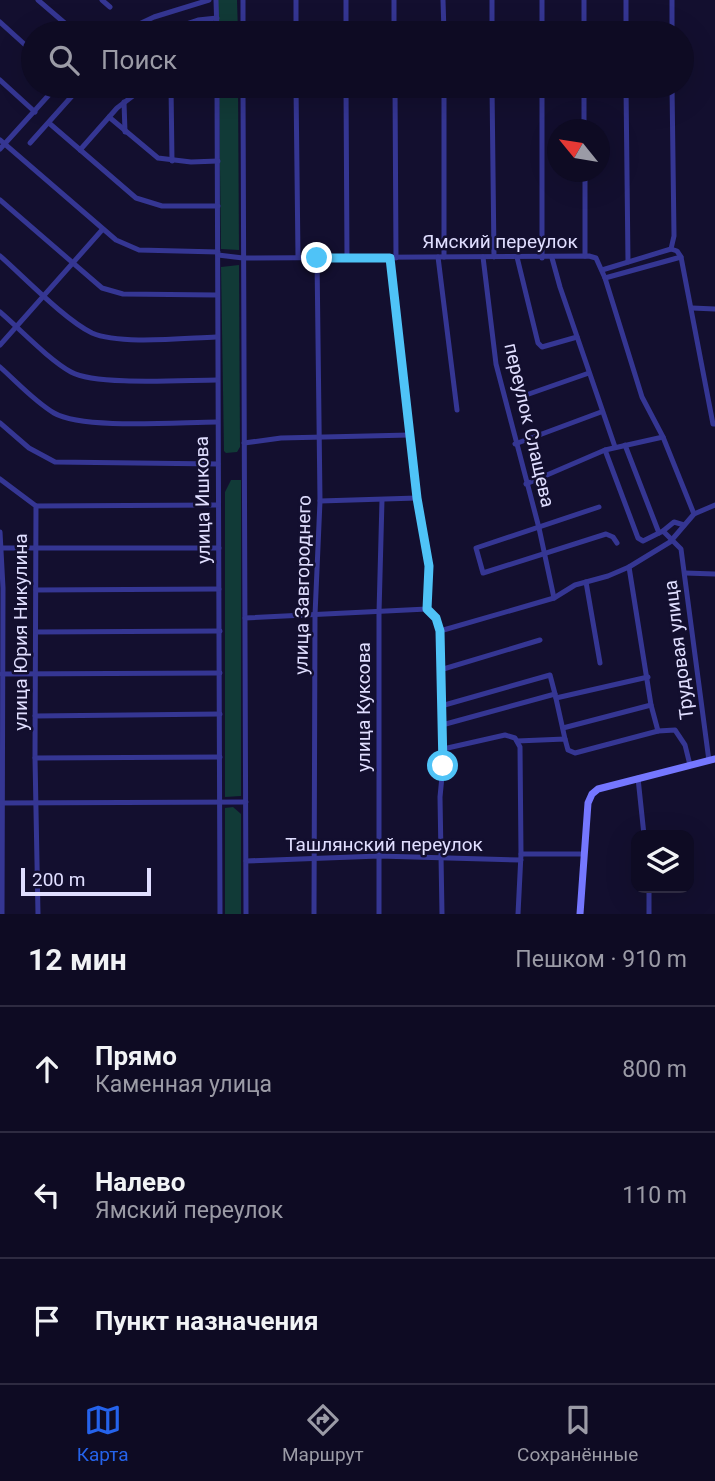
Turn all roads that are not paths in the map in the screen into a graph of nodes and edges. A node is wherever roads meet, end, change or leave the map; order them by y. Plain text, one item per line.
1 (38, 0) edge
2 (102, 0) edge
3 (209, 0) edge
4 (216, 0) edge
5 (243, 0) edge
6 (296, 0) edge
7 (346, 0) edge
8 (394, 0) edge
9 (443, 0) edge
10 (492, 0) edge
11 (542, 0) edge
12 (584, 0) edge
13 (626, 0) edge
14 (672, 0) edge
15 (110, 7) dead end
16 (217, 18) joint
17 (62, 21) edge
18 (146, 21) edge
19 (196, 21) edge
20 (243, 21) edge
21 (296, 21) edge
22 (346, 21) edge
23 (394, 21) edge
24 (444, 21) edge
25 (492, 21) edge
26 (542, 21) edge
27 (584, 21) edge
28 (626, 21) edge
29 (672, 21) edge
30 (0, 22) edge
31 (21, 41) edge
32 (0, 80) edge
33 (47, 98) edge
34 (70, 98) edge
35 (130, 98) edge
36 (171, 98) edge
37 (217, 98) edge
38 (243, 98) edge
39 (296, 98) edge
40 (346, 98) edge
41 (395, 98) edge
42 (444, 98) edge
43 (492, 98) edge
44 (542, 98) edge
45 (584, 98) edge
46 (626, 98) edge
47 (672, 98) edge
48 (124, 102) junction
49 (35, 112) junction
50 (109, 117) junction
51 (584, 119) edge
52 (49, 122) junction
53 (125, 132) junction
54 (30, 143) dead end
55 (1, 144) edge
56 (80, 150) junction
57 (172, 161) junction
58 (218, 162) junction
59 (585, 182) edge
60 (0, 200) edge
61 (218, 206) junction
62 (102, 230) junction
63 (671, 250) junction
64 (218, 253) junction
65 (587, 256) junction
66 (0, 257) edge
67 (298, 257) junction
68 (441, 257) junction
69 (483, 257) junction
70 (494, 257) junction
71 (517, 257) junction
72 (681, 257) junction
73 (243, 258) junction
74 (317, 258) junction
75 (347, 258) junction
76 (393, 258) junction
77 (542, 258) junction
78 (552, 258) junction
79 (628, 262) junction
80 (72, 264) junction
81 (602, 270) junction
82 (605, 278) junction
83 (216, 295) junction
84 (44, 296) junction
85 (692, 308) junction
86 (715, 309) edge
87 (0, 312) edge
88 (16, 326) junction
89 (216, 337) junction
90 (577, 337) junction
91 (0, 345) edge
92 (0, 367) edge
93 (589, 373) junction
94 (217, 380) junction
95 (526, 395) dead end
96 (457, 410) dead end
97 (601, 412) junction
98 (217, 422) junction
99 (0, 423) edge
100 (715, 424) edge
101 (410, 435) junction
102 (320, 437) junction
103 (663, 437) junction
104 (244, 443) junction
105 (515, 444) junction
106 (625, 445) junction
107 (615, 447) junction
108 (605, 450) junction
109 (218, 464) junction
110 (0, 479) edge
111 (526, 484) junction
112 (417, 498) junction
113 (382, 500) junction
114 (320, 501) junction
115 (218, 505) junction
116 (715, 505) edge
117 (36, 506) junction
118 (598, 507) dead end
119 (694, 514) junction
120 (684, 525) junction
121 (539, 528) junction
122 (0, 532) edge
123 (661, 532) junction
124 (673, 539) junction
125 (617, 543) dead end
126 (1, 548) edge
127 (36, 548) junction
128 (219, 548) junction
129 (545, 554) junction
130 (629, 567) junction
131 (685, 573) junction
132 (715, 574) edge
133 (586, 582) junction
134 (219, 589) junction
135 (36, 590) junction
136 (554, 598) junction
137 (427, 609) junction
138 (379, 613) junction
139 (315, 615) junction
140 (245, 618) junction
141 (220, 631) junction
142 (440, 631) junction
143 (36, 632) junction
144 (540, 640) dead end
145 (600, 663) dead end
146 (440, 670) junction
147 (220, 673) junction
148 (2, 674) junction
149 (35, 674) junction
150 (648, 677) junction
151 (556, 696) junction
152 (651, 705) junction
153 (441, 706) junction
154 (220, 714) junction
155 (35, 716) junction
156 (442, 725) junction
157 (563, 728) junction
158 (658, 732) junction
159 (565, 739) junction
160 (518, 744) junction
161 (443, 748) junction
162 (220, 757) junction
163 (35, 758) junction
164 (712, 760) edge
165 (690, 765) junction
166 (638, 778) junction
167 (246, 802) junction
168 (1, 803) edge
169 (36, 803) junction
170 (219, 803) junction
171 (643, 830) edge
172 (584, 854) junction
173 (379, 856) junction
174 (314, 857) junction
175 (521, 857) junction
176 (442, 859) junction
177 (246, 861) junction
178 (649, 893) edge
179 (2, 914) edge
180 (38, 914) edge
181 (220, 914) edge
182 (246, 914) edge
183 (314, 914) edge
184 (379, 914) edge
185 (442, 914) edge
186 (518, 914) edge
187 (580, 914) edge
188 (649, 914) edge

1 - 17 street
2 - 15 street
3 - 18 street
4 - 16 street
5 - 20 street
6 - 21 street
7 - 22 street
8 - 23 street
9 - 24 street
10 - 25 street
11 - 26 street
12 - 27 street
13 - 28 street
14 - 29 street
16 - 19 street
30 - 31 street
32 - 49 street
33 - 49 street
34 - 52 street
35 - 48 street
36 - 57 street
37 - 58 street, улица Ишкова
38 - 73 street
39 - 67 street
40 - 75 street
41 - 76 street
42 - 68 street
43 - 70 street
44 - 77 street
45 - 51 street
46 - 79 street
47 - 63 street
48 - 50 street
48 - 53 street
49 - 55 street
50 - 53 street
50 - 56 street
52 - 54 street
52 - 56 street
53 - 57 street
55 - 62 street, Ямский переулок
56 - 61 street
57 - 58 street
58 - 61 street, улица Ишкова
59 - 65 street
60 - 80 street
61 - 64 street, улица Ишкова
62 - 64 street, Ямский переулок
62 - 80 street
63 - 72 street
63 - 79 street
64 - 73 street, Ямский переулок
64 - 83 street, улица Ишкова
65 - 78 street, Ямский переулок
65 - 81 street
66 - 84 street
67 - 73 street, Ямский переулок
67 - 74 street, Ямский переулок
68 - 69 street, Ямский переулок
68 - 76 street, Ямский переулок
68 - 96 street
69 - 70 street, Ямский переулок
69 - 105 street, переулок Слащева
70 - 71 street, Ямский переулок
71 - 77 street, Ямский переулок
71 - 90 street
72 - 82 street
72 - 85 street
73 - 104 street
74 - 75 street, Ямский переулок
74 - 102 street, улица Завгороднего
75 - 76 street, Ямский переулок
76 - 101 street
77 - 78 street, Ямский переулок
78 - 90 street
79 - 81 street
80 - 83 street
80 - 84 street
81 - 82 street
82 - 103 street
83 - 89 street, улица Ишкова
84 - 88 street
84 - 89 street
85 - 86 street
85 - 100 street
87 - 88 street
88 - 91 street
88 - 94 street
89 - 94 street, улица Ишкова
90 - 93 street
92 - 98 street
93 - 95 street
93 - 97 street
94 - 98 street, улица Ишкова
97 - 105 street
97 - 107 street
98 - 109 street, улица Ишкова
99 - 109 street
101 - 102 street
101 - 112 street
102 - 104 street
102 - 114 street, улица Завгороднего
103 - 106 street
103 - 119 street
104 - 140 street
105 - 111 street, переулок Слащева
106 - 107 street
106 - 123 street
107 - 108 street
108 - 111 street
108 - 123 street
109 - 115 street, улица Ишкова
110 - 117 street, улица Юрия Никулина
111 - 121 street, переулок Слащева
112 - 113 street
112 - 137 street
113 - 114 street
113 - 138 street, улица Куксова
114 - 139 street, улица Завгороднего
115 - 117 street
115 - 128 street, улица Ишкова
116 - 119 street
117 - 127 street, улица Юрия Никулина
118 - 121 street
119 - 120 street
120 - 123 street
120 - 124 street
121 - 129 street, переулок Слащева
121 - 129 street
122 - 126 street
123 - 124 street
124 - 130 street
124 - 131 street, Трудовая улица
125 - 129 street
126 - 127 street
126 - 148 street
127 - 128 street
127 - 135 street, улица Юрия Никулина
128 - 134 street, улица Ишкова
129 - 136 street, переулок Слащева
130 - 133 street
130 - 150 street
131 - 132 street
131 - 164 street, Трудовая улица
133 - 136 street
133 - 145 street
134 - 135 street
134 - 141 street, улица Ишкова
135 - 143 street, улица Юрия Никулина
136 - 142 street
137 - 138 street
137 - 142 street
138 - 139 street
138 - 173 street, улица Куксова
139 - 140 street
139 - 174 street, улица Завгороднего
140 - 167 street
141 - 143 street
141 - 147 street, улица Ишкова
142 - 146 street
143 - 149 street, улица Юрия Никулина
144 - 146 street
146 - 153 street
147 - 149 street
147 - 154 street, улица Ишкова
148 - 149 street
148 - 168 street
149 - 155 street, улица Юрия Никулина
150 - 151 street
150 - 152 street
151 - 153 street
151 - 156 street
151 - 157 street
152 - 157 street
152 - 158 street
153 - 156 street
154 - 155 street
154 - 162 street, улица Ишкова
155 - 163 street, улица Юрия Никулина
156 - 161 street
157 - 159 street
158 - 159 street
158 - 165 street
159 - 160 street
160 - 161 street
160 - 175 street
161 - 176 street
162 - 163 street
162 - 170 street, улица Ишкова
163 - 169 street, улица Юрия Никулина
164 - 165 street
165 - 166 street
166 - 171 street
166 - 172 street
167 - 170 street
167 - 177 street
168 - 169 street
168 - 179 street
169 - 170 street
169 - 180 street, улица Юрия Никулина
170 - 181 street, улица Ишкова
172 - 175 street, Ташлянский переулок
172 - 187 street
173 - 174 street, Ташлянский переулок
173 - 176 street, Ташлянский переулок
173 - 184 street, улица Куксова
174 - 177 street, Ташлянский переулок
174 - 183 street, улица Завгороднего
175 - 176 street, Ташлянский переулок
175 - 186 street
176 - 185 street
177 - 182 street
178 - 188 street

